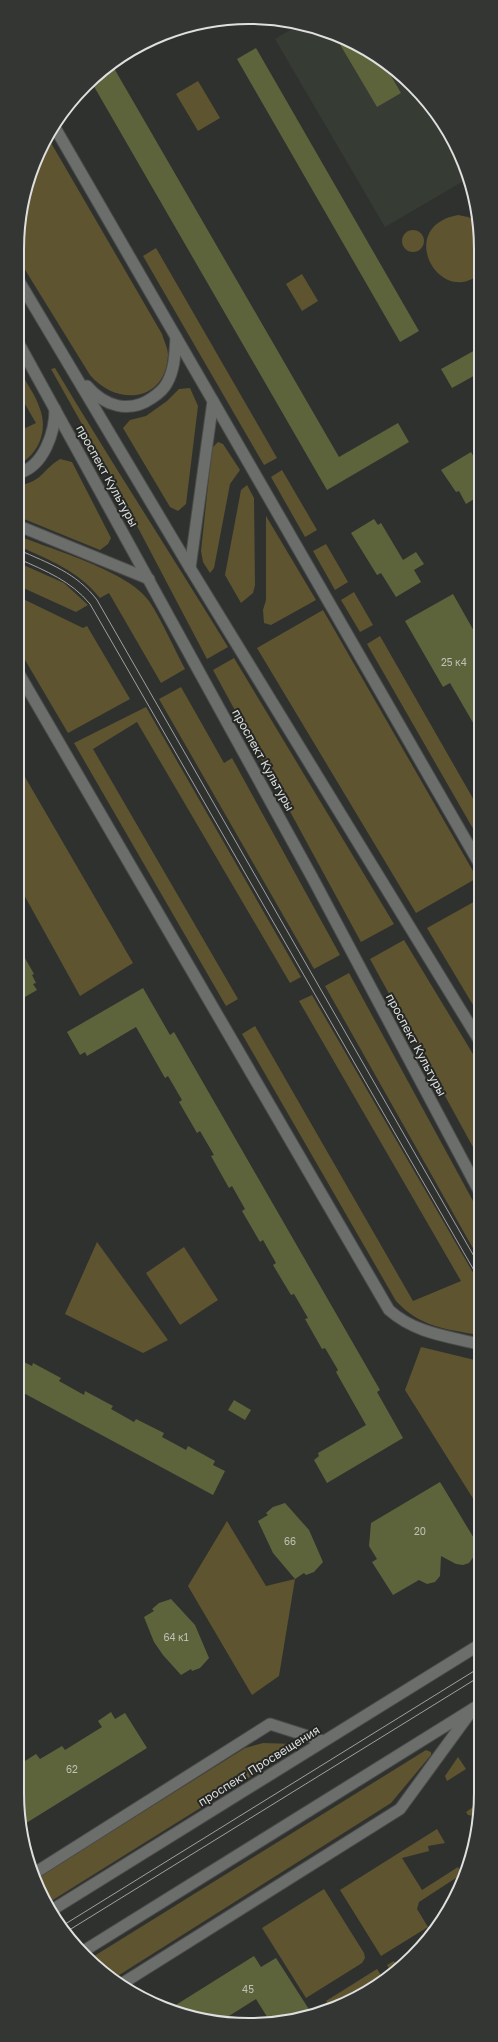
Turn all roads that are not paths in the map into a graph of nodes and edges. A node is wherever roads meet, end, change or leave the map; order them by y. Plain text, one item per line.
1 (57, 131) edge
2 (24, 289) edge
3 (176, 337) junction
4 (24, 353) edge
5 (71, 367) junction
6 (213, 401) junction
7 (55, 409) junction
8 (24, 470) edge
9 (24, 528) edge
10 (190, 568) junction
11 (149, 579) junction
12 (24, 682) edge
13 (474, 854) edge
14 (474, 1032) edge
15 (474, 1182) edge
16 (474, 1343) edge
17 (474, 1648) edge
18 (474, 1708) edge
19 (474, 1710) edge
20 (323, 1741) junction
21 (38, 1871) edge
22 (55, 1908) edge
23 (87, 1949) edge
24 (126, 1981) edge

1 - 3 main road
2 - 5 main road, проспект Культуры
3 - 5 main road
3 - 6 main road
4 - 7 main road, проспект Культуры
5 - 10 main road, проспект Культуры
6 - 10 main road
6 - 13 main road
7 - 8 main road
7 - 11 main road, проспект Культуры
9 - 11 main road
10 - 14 main road, проспект Культуры
11 - 15 main road, проспект Культуры
12 - 16 main road
17 - 20 main road, проспект Просвещения
18 - 23 main road
19 - 24 main road
20 - 21 main road
20 - 22 main road, проспект Просвещения

